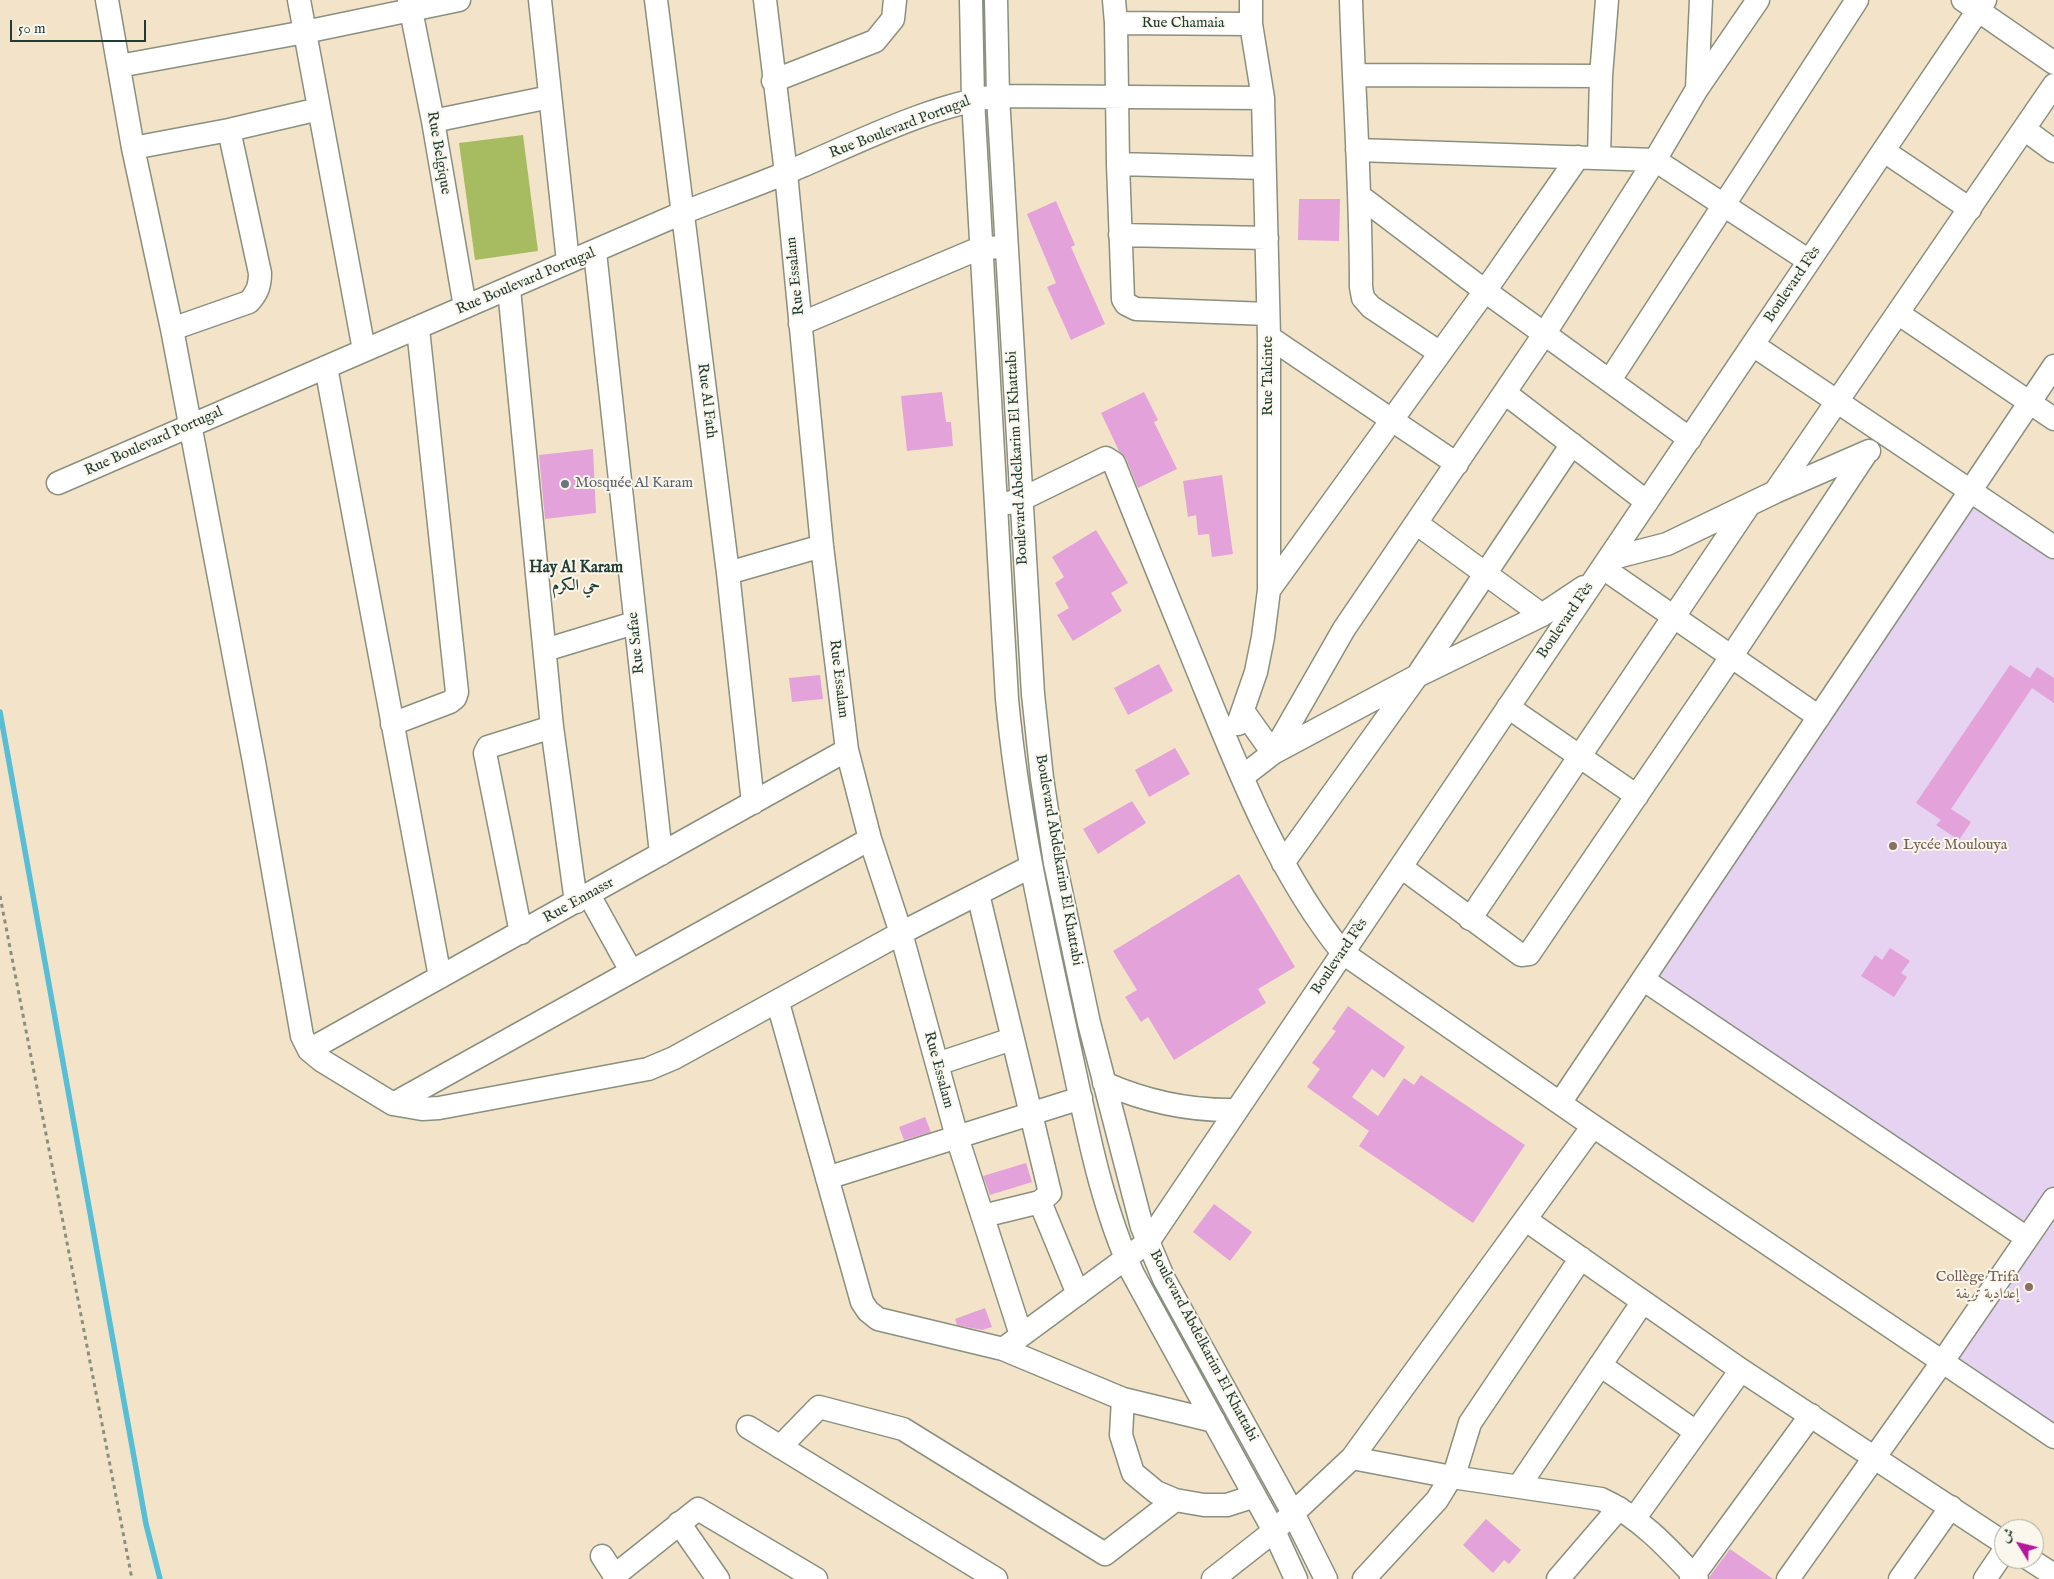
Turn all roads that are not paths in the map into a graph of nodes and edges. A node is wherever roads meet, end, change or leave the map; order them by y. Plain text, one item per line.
1 (107, 0) edge
2 (299, 0) edge
3 (459, 0) edge
4 (540, 0) edge
5 (656, 0) edge
6 (765, 0) edge
7 (895, 0) edge
8 (971, 0) edge
9 (996, 0) edge
10 (1114, 0) edge
11 (1251, 0) edge
12 (1351, 0) edge
13 (1607, 0) edge
14 (1701, 0) edge
15 (1758, 0) edge
16 (1857, 0) edge
17 (1976, 3) edge
18 (410, 5) edge
19 (1116, 23) junction
20 (1251, 24) junction
21 (305, 32) junction
22 (2054, 63) edge
23 (119, 66) junction
24 (1354, 75) junction
25 (1601, 76) junction
26 (773, 82) junction
27 (2054, 85) edge
28 (1697, 89) junction
29 (998, 96) junction
30 (550, 97) junction
31 (1117, 97) junction
32 (1263, 98) junction
33 (973, 99) junction
34 (319, 109) junction
35 (433, 122) junction
36 (229, 130) junction
37 (2024, 130) junction
38 (133, 148) junction
39 (1357, 150) junction
40 (2054, 150) edge
41 (1884, 151) junction
42 (1589, 158) junction
43 (1655, 160) junction
44 (1118, 164) junction
45 (1264, 168) junction
46 (786, 173) junction
47 (1361, 197) junction
48 (1724, 204) junction
49 (1970, 209) junction
50 (682, 213) junction
51 (1120, 234) junction
52 (1267, 238) junction
53 (1007, 246) junction
54 (983, 249) junction
55 (595, 252) junction
56 (1809, 261) junction
57 (568, 262) junction
58 (509, 289) junction
59 (1485, 291) junction
60 (465, 307) junction
61 (1268, 314) junction
62 (1899, 314) junction
63 (800, 324) junction
64 (172, 329) junction
65 (418, 329) junction
66 (1545, 333) junction
67 (1269, 336) junction
68 (1752, 345) junction
69 (364, 350) junction
70 (1440, 353) junction
71 (2054, 366) edge
72 (326, 367) junction
73 (1610, 380) junction
74 (1505, 392) junction
75 (1839, 402) junction
76 (2029, 402) junction
77 (2054, 419) edge
78 (1392, 420) junction
79 (189, 426) junction
80 (1690, 439) junction
81 (1892, 439) junction
82 (1572, 444) junction
83 (1867, 452) junction
84 (1457, 464) junction
85 (58, 484) dead end
86 (1775, 492) junction
87 (1969, 492) junction
88 (1020, 500) junction
89 (1647, 502) junction
90 (997, 505) junction
91 (1749, 505) junction
92 (1416, 522) junction
93 (822, 546) junction
94 (2054, 547) edge
95 (1602, 569) junction
96 (728, 572) junction
97 (1485, 573) junction
98 (1269, 590) junction
99 (1542, 615) junction
100 (1674, 618) junction
101 (634, 623) junction
102 (545, 650) junction
103 (1732, 657) junction
104 (1417, 676) junction
105 (1508, 708) junction
106 (1243, 711) junction
107 (1819, 717) junction
108 (392, 724) junction
109 (552, 727) junction
110 (1228, 746) junction
111 (847, 750) junction
112 (1273, 753) junction
113 (1578, 756) junction
114 (1242, 777) junction
115 (1638, 796) junction
116 (753, 803) junction
117 (870, 839) junction
118 (661, 854) junction
119 (1283, 863) junction
120 (1030, 867) junction
121 (1401, 867) junction
122 (978, 894) junction
123 (582, 899) junction
124 (1470, 918) junction
125 (521, 933) junction
126 (901, 933) junction
127 (1343, 953) junction
128 (631, 971) junction
129 (440, 977) junction
130 (1644, 980) junction
131 (778, 1002) junction
132 (1012, 1039) junction
133 (310, 1050) junction
134 (937, 1064) junction
135 (1104, 1083) junction
136 (1081, 1098) junction
137 (1560, 1103) junction
138 (393, 1104) junction
139 (1236, 1110) junction
140 (1030, 1114) junction
141 (1593, 1126) junction
142 (957, 1137) junction
143 (827, 1178) junction
144 (2054, 1199) edge
145 (1040, 1202) junction
146 (983, 1216) junction
147 (1526, 1220) junction
148 (2027, 1238) junction
149 (1148, 1242) junction
150 (1581, 1258) junction
151 (1126, 1260) junction
152 (1078, 1294) junction
153 (1642, 1303) junction
154 (1021, 1335) junction
155 (1004, 1349) junction
156 (1943, 1361) junction
157 (1600, 1365) junction
158 (1741, 1370) junction
159 (1123, 1399) junction
160 (1811, 1415) junction
161 (1214, 1421) junction
162 (748, 1427) dead end
163 (1696, 1432) junction
164 (2054, 1437) edge
165 (780, 1447) junction
166 (1875, 1456) junction
167 (1352, 1458) junction
168 (1452, 1477) junction
169 (1519, 1486) junction
170 (1255, 1496) junction
171 (1175, 1500) junction
172 (1951, 1507) junction
173 (1294, 1513) junction
174 (1626, 1514) junction
175 (679, 1523) junction
176 (1274, 1531) junction
177 (1994, 1536) edge
178 (602, 1556) dead end
179 (1994, 1566) edge
180 (615, 1577) edge
181 (1694, 1578) edge
182 (718, 1579) edge
183 (816, 1579) edge
184 (996, 1579) edge
185 (1213, 1579) edge
186 (1296, 1579) edge
187 (1326, 1579) edge
188 (1364, 1579) edge
189 (1558, 1579) edge
190 (1788, 1579) edge
191 (1900, 1579) edge
192 (1985, 1579) edge

1 - 23 street
2 - 21 street
3 - 18 street
4 - 30 street
5 - 50 street, Rue Al Fath
6 - 26 street, Rue Essalam
7 - 26 street
8 - 33 street, Boulevard Abdelkarim El Khattabi
9 - 29 street, Boulevard Abdelkarim El Khattabi
10 - 19 street
11 - 20 street, Rue Talcinte
12 - 24 street
13 - 25 street
14 - 28 street
15 - 28 street
16 - 48 street
17 - 22 street
17 - 41 street, Boulevard Fès
18 - 21 street
18 - 35 street, Rue Belgique
19 - 20 street, Rue Chamaia
19 - 31 street
20 - 32 street, Rue Talcinte
21 - 23 street
21 - 34 street
23 - 38 street
24 - 25 street
24 - 39 street
25 - 42 street
26 - 46 street, Rue Essalam
27 - 37 street
28 - 43 street
29 - 31 street, Rue Boulevard Portugal
29 - 33 street, Rue Boulevard Portugal
29 - 53 street, Boulevard Abdelkarim El Khattabi
30 - 35 street
30 - 57 street
31 - 32 street, Rue Boulevard Portugal
31 - 44 street
32 - 45 street, Rue Talcinte
33 - 46 street, Rue Boulevard Portugal
33 - 54 street, Boulevard Abdelkarim El Khattabi
34 - 36 street
34 - 69 street
35 - 60 street, Rue Belgique
36 - 38 street
36 - 64 street
37 - 40 street
37 - 49 street
38 - 64 street
39 - 42 street
39 - 47 street
41 - 49 street
41 - 56 street, Boulevard Fès
42 - 43 street
42 - 59 street
43 - 48 street
43 - 66 street
44 - 45 street
44 - 51 street
45 - 52 street, Rue Talcinte
46 - 50 street, Rue Boulevard Portugal
46 - 63 street, Rue Essalam
47 - 59 street
47 - 70 street
48 - 56 street
48 - 73 street
49 - 62 street
50 - 55 street, Rue Boulevard Portugal
50 - 96 street, Rue Al Fath
51 - 52 street
51 - 61 street
52 - 61 street, Rue Talcinte
53 - 54 street
53 - 88 street, Boulevard Abdelkarim El Khattabi
54 - 63 street
54 - 90 street, Boulevard Abdelkarim El Khattabi
55 - 57 street, Rue Boulevard Portugal
55 - 101 street, Rue Safae
56 - 68 street, Boulevard Fès
57 - 58 street, Rue Boulevard Portugal
58 - 60 street, Rue Boulevard Portugal
58 - 102 street
59 - 66 street
59 - 70 street
60 - 65 street, Rue Boulevard Portugal
61 - 67 street, Rue Talcinte
62 - 75 street
62 - 76 street
63 - 93 street, Rue Essalam
64 - 79 street
65 - 69 street, Rue Boulevard Portugal
65 - 108 street
66 - 73 street
66 - 74 street
67 - 78 street
67 - 98 street, Rue Talcinte
68 - 75 street
68 - 80 street, Boulevard Fès
69 - 72 street, Rue Boulevard Portugal
70 - 78 street
71 - 76 street
72 - 79 street, Rue Boulevard Portugal
72 - 108 street
73 - 80 street
74 - 82 street
74 - 84 street
75 - 81 street
75 - 86 street
76 - 77 street
76 - 87 street
78 - 84 street
78 - 98 street
79 - 85 street, Rue Boulevard Portugal
79 - 133 street
80 - 89 street, Boulevard Fès
81 - 83 street
81 - 87 street
82 - 89 street
82 - 97 street
83 - 86 street
83 - 103 street
84 - 92 street
86 - 91 street
87 - 94 street
87 - 107 street
88 - 90 street
88 - 110 street
88 - 135 street, Boulevard Abdelkarim El Khattabi
89 - 95 street, Boulevard Fès
90 - 120 street, Boulevard Abdelkarim El Khattabi
91 - 95 street
91 - 100 street
92 - 97 street
92 - 112 street
93 - 96 street
93 - 111 street, Rue Essalam
95 - 99 street
95 - 100 street
95 - 105 street, Boulevard Fès
96 - 116 street, Rue Al Fath
97 - 99 street
97 - 104 street
98 - 106 street, Rue Talcinte
99 - 104 street
100 - 103 street
100 - 113 street
101 - 102 street
101 - 118 street, Rue Safae
102 - 109 street
103 - 107 street
103 - 115 street
104 - 112 street
104 - 119 street
105 - 113 street
105 - 121 street, Boulevard Fès
106 - 110 street, Rue Talcinte
106 - 112 street
107 - 130 street
108 - 129 street
109 - 123 street
109 - 125 street
110 - 114 street
111 - 116 street, Rue Ennassr
111 - 117 street, Rue Essalam
112 - 114 street
113 - 115 street
113 - 124 street
114 - 119 street
115 - 124 street
116 - 118 street, Rue Ennassr
117 - 126 street, Rue Essalam
117 - 128 street
118 - 123 street, Rue Ennassr
119 - 127 street
120 - 122 street
120 - 136 street, Boulevard Abdelkarim El Khattabi
121 - 124 street
121 - 127 street, Boulevard Fès
122 - 126 street
122 - 132 street
123 - 125 street, Rue Ennassr
123 - 128 street
125 - 129 street, Rue Ennassr
126 - 131 street
126 - 134 street, Rue Essalam
127 - 137 street
127 - 139 street, Boulevard Fès
128 - 138 street
129 - 133 street, Rue Ennassr
130 - 137 street
130 - 148 street
131 - 138 street
131 - 143 street
132 - 134 street
132 - 140 street
133 - 138 street
134 - 142 street, Rue Essalam
135 - 139 street
135 - 149 street, Boulevard Abdelkarim El Khattabi
136 - 140 street
136 - 151 street, Boulevard Abdelkarim El Khattabi
137 - 141 street
139 - 149 street, Boulevard Fès
140 - 142 street
140 - 145 street
141 - 147 street
141 - 156 street
142 - 143 street
142 - 146 street, Rue Essalam
143 - 155 street
144 - 148 street
145 - 146 street
145 - 152 street
146 - 154 street, Rue Essalam
147 - 150 street
147 - 167 street
148 - 156 street
149 - 151 street, Boulevard Fès
149 - 173 street, Boulevard Abdelkarim El Khattabi
150 - 153 street
150 - 168 street
151 - 152 street, Boulevard Fès
151 - 161 street, Boulevard Abdelkarim El Khattabi
152 - 154 street, Boulevard Fès
153 - 157 street
153 - 158 street
154 - 155 street, Boulevard Fès
155 - 159 street
156 - 164 street
156 - 166 street
157 - 163 street
157 - 169 street
158 - 160 street
158 - 163 street
159 - 161 street
159 - 171 street
160 - 166 street
160 - 181 street
161 - 170 street, Boulevard Abdelkarim El Khattabi
162 - 165 street
163 - 174 street
165 - 171 street
165 - 184 street
166 - 172 street
166 - 190 street
167 - 168 street
167 - 173 street
168 - 169 street
168 - 188 street
169 - 174 street
170 - 171 street
170 - 176 street, Boulevard Abdelkarim El Khattabi
172 - 177 street
172 - 191 street
173 - 176 street
173 - 187 street, Boulevard Abdelkarim El Khattabi
174 - 181 street
174 - 189 street
175 - 180 street
175 - 182 street
175 - 183 street
176 - 185 street
176 - 186 street, Boulevard Abdelkarim El Khattabi
178 - 180 street
179 - 192 street

